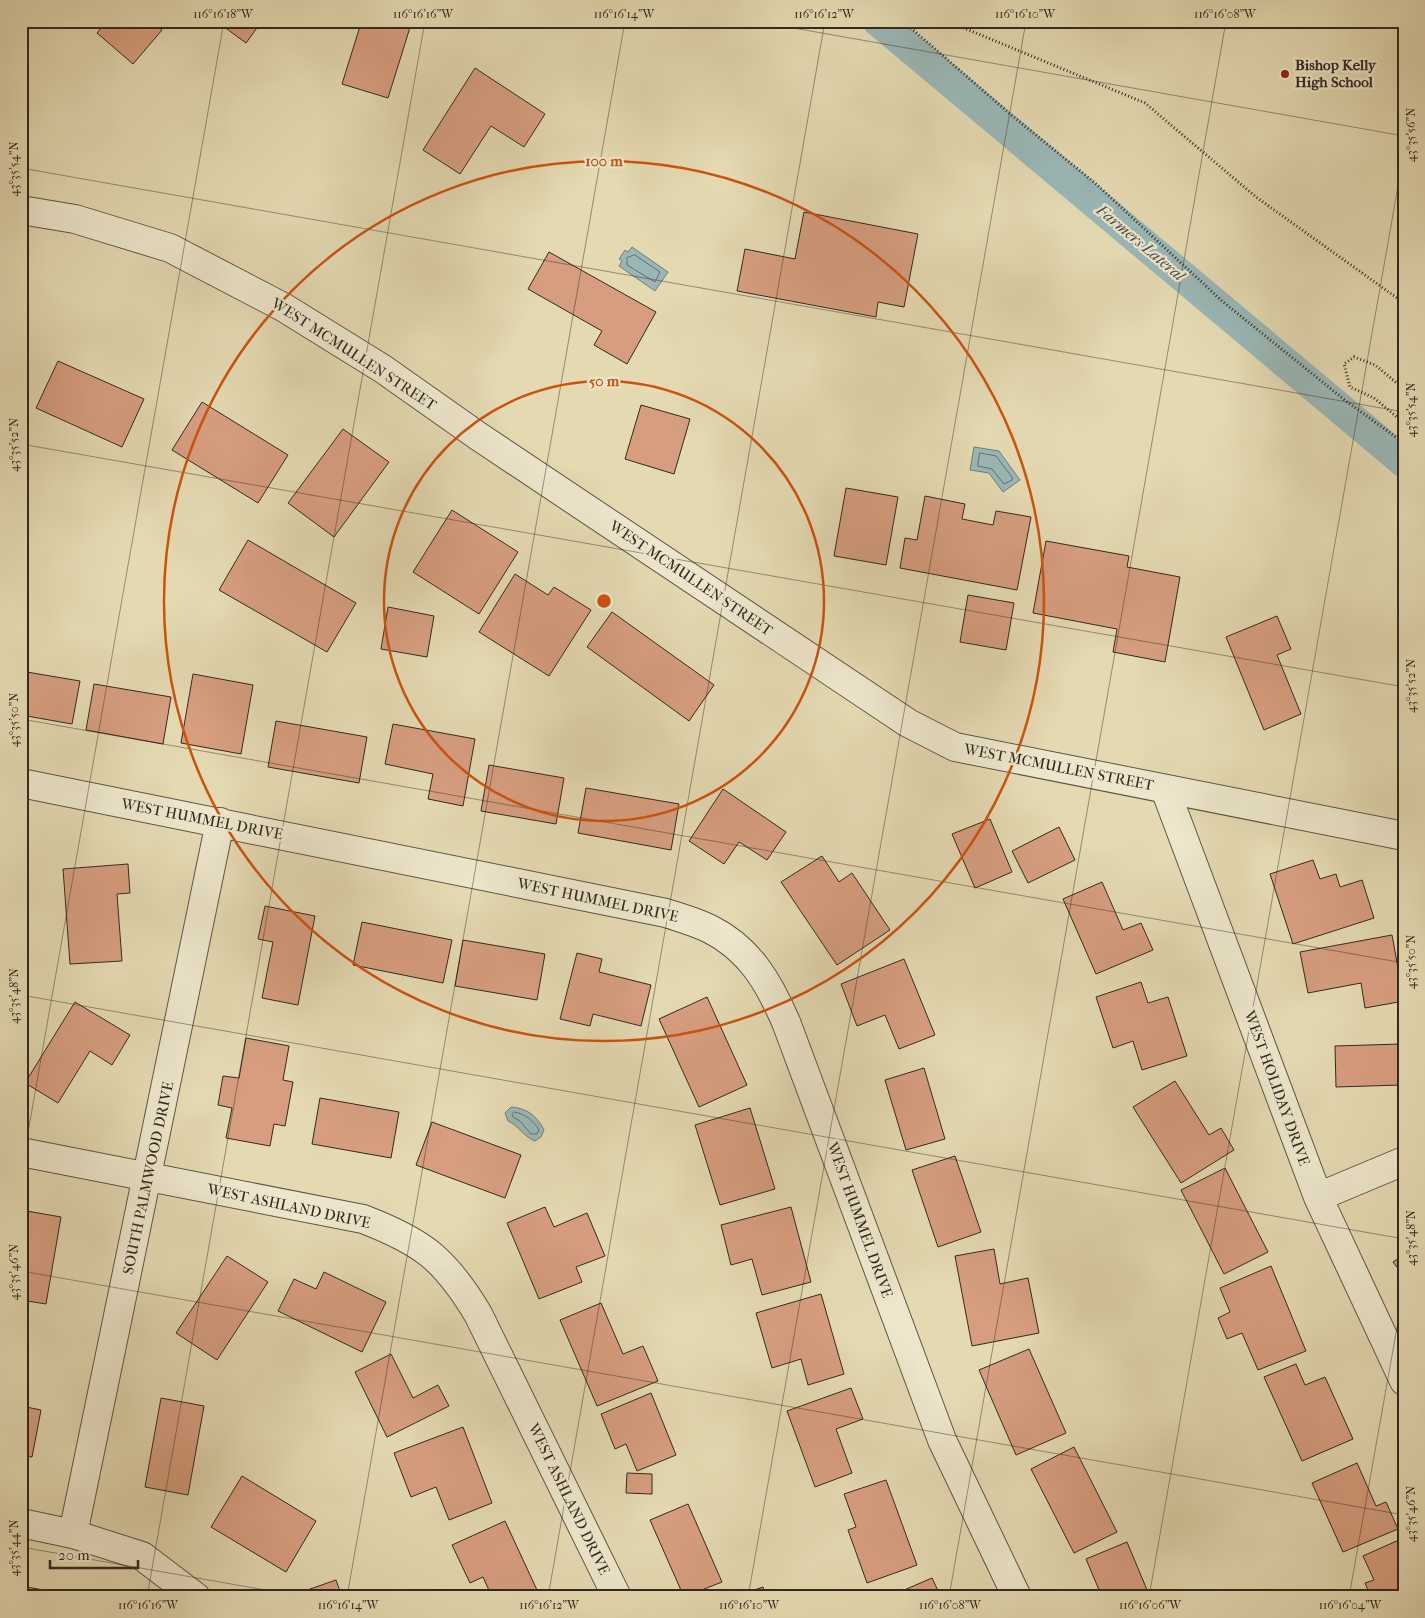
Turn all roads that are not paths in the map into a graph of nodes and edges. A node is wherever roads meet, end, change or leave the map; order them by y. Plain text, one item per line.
1 (21, 210) edge
2 (21, 782) edge
3 (1165, 789) junction
4 (220, 822) junction
5 (1404, 836) edge
6 (21, 1152) edge
7 (1404, 1161) edge
8 (148, 1177) junction
9 (1318, 1197) junction
10 (1404, 1380) edge
11 (21, 1523) edge
12 (73, 1534) junction
13 (196, 1597) edge
14 (617, 1597) edge
15 (1017, 1597) edge

1 - 3 street, WEST MCMULLEN STREET
2 - 4 street, WEST HUMMEL DRIVE
3 - 5 street, WEST MCMULLEN STREET
3 - 9 street, WEST HOLIDAY DRIVE
4 - 8 street, SOUTH PALMWOOD DRIVE
4 - 15 street, WEST HUMMEL DRIVE
6 - 8 street, WEST ASHLAND DRIVE
7 - 9 street
8 - 12 street, SOUTH PALMWOOD DRIVE
8 - 14 street, WEST ASHLAND DRIVE
9 - 10 street, WEST HOLIDAY DRIVE
11 - 12 street
12 - 13 street

